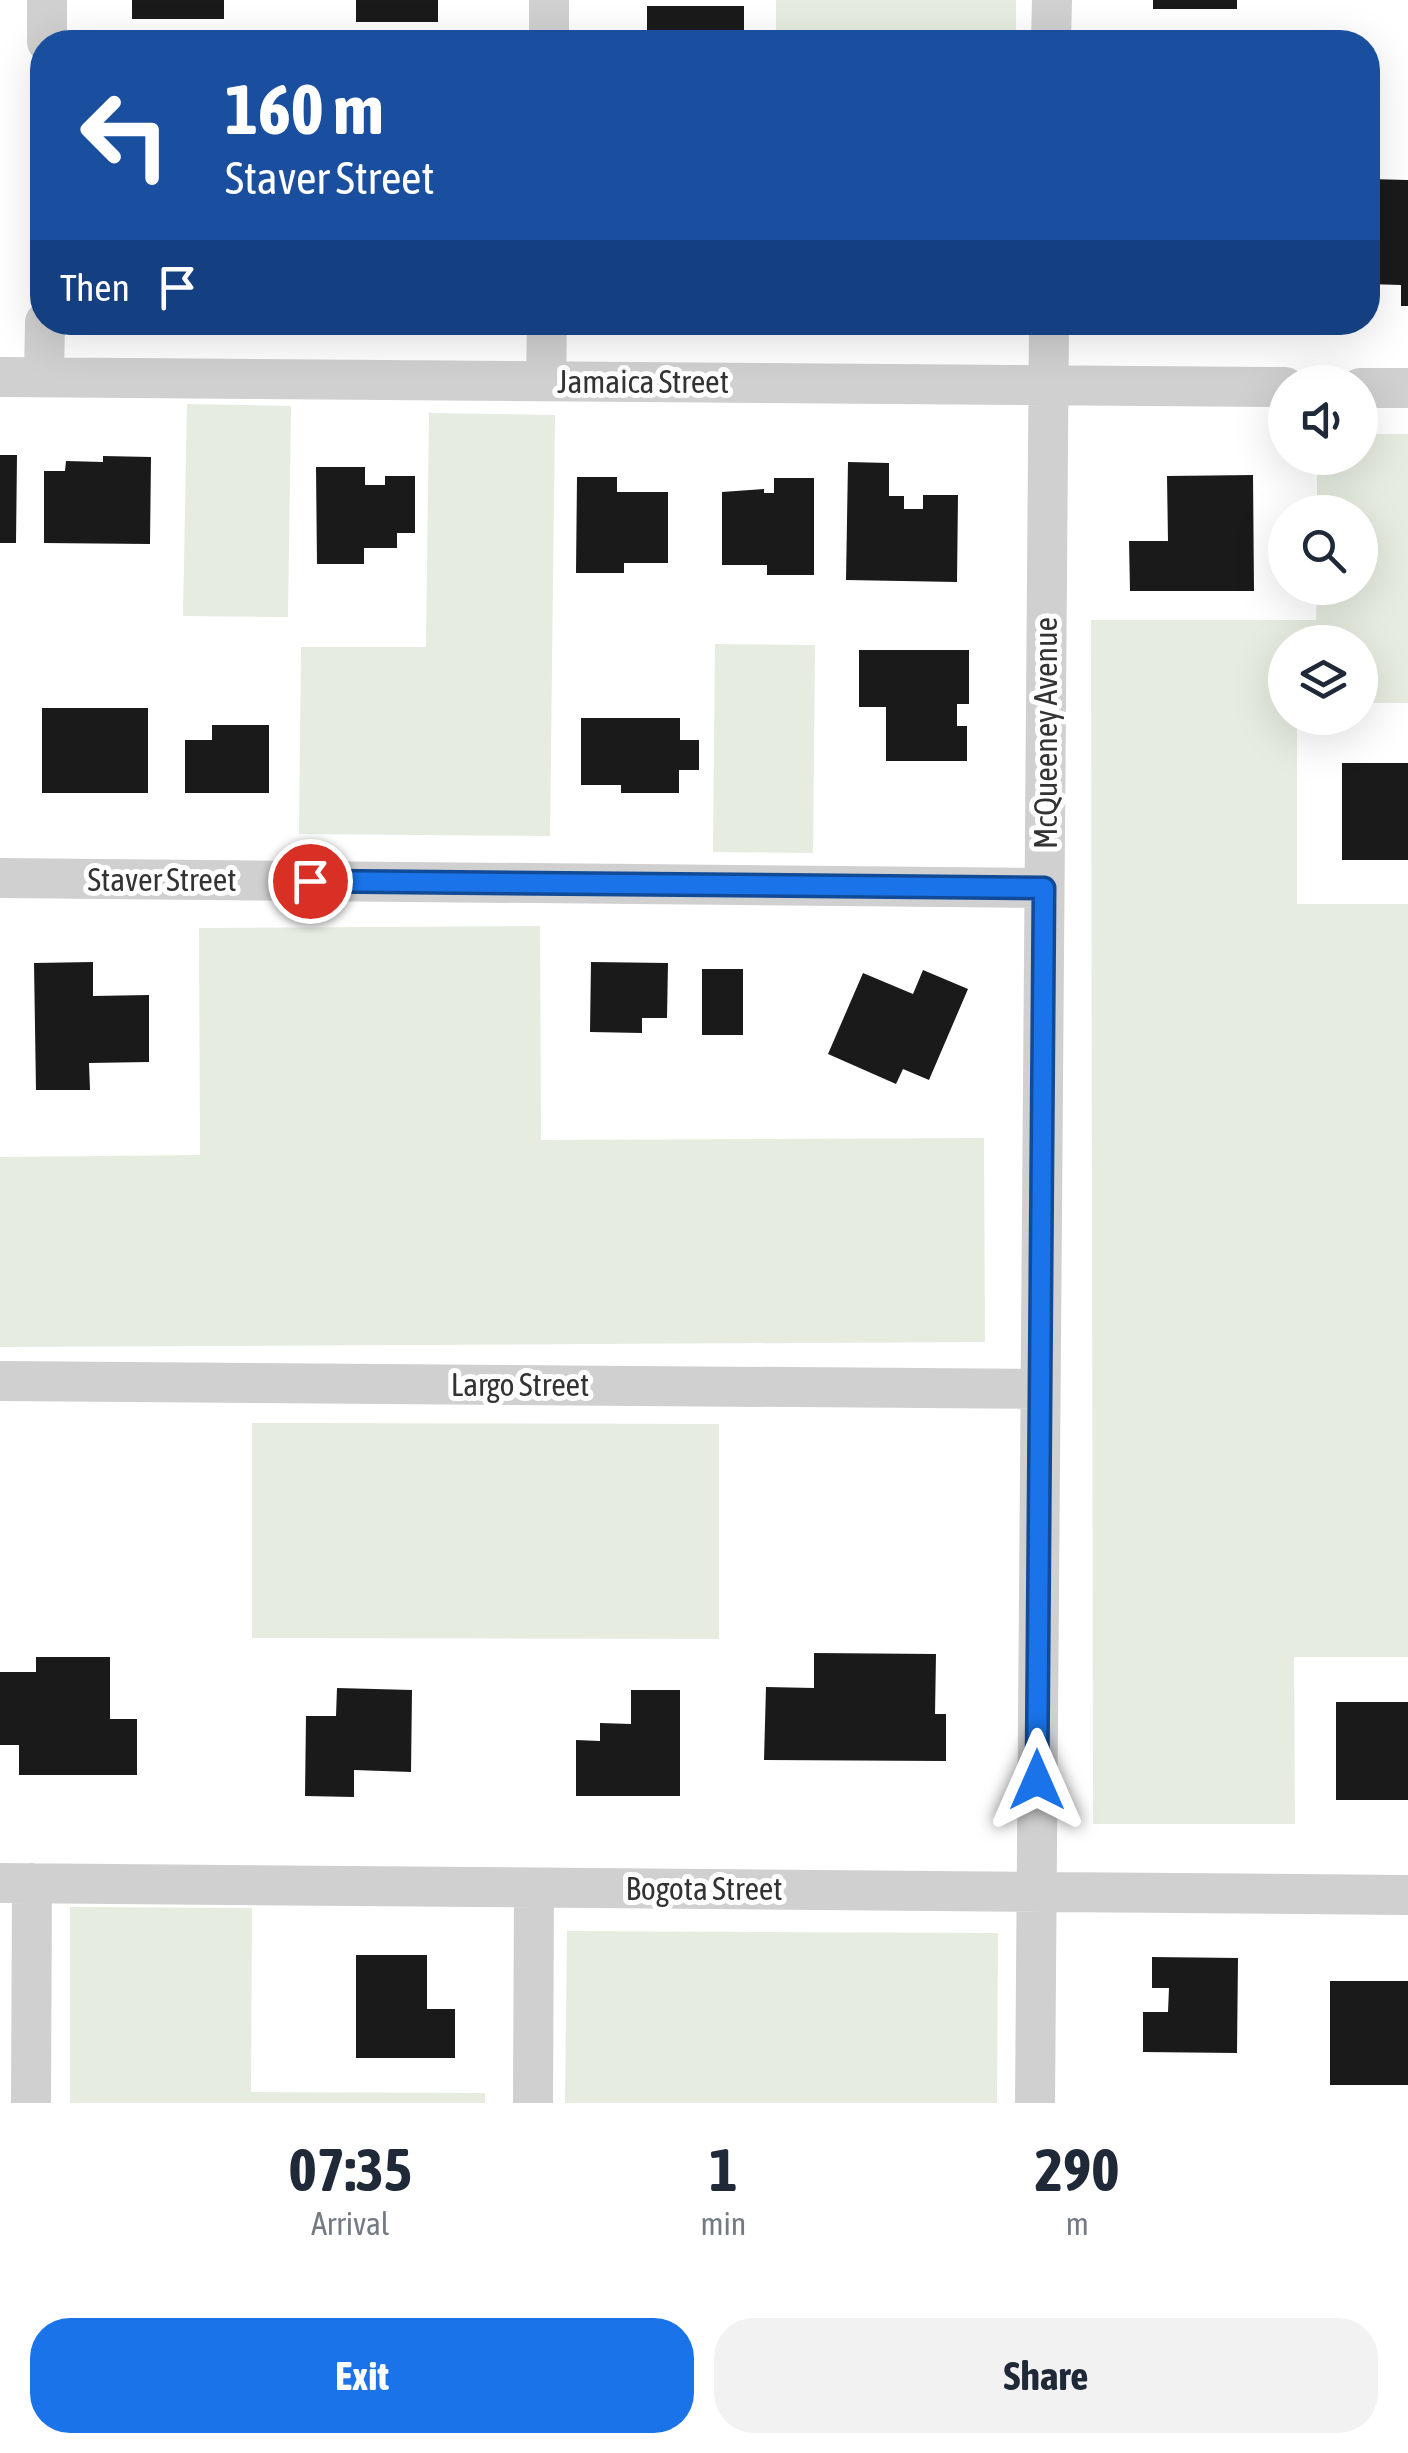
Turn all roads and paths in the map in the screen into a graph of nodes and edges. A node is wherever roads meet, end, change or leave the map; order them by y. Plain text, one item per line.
1 (47, 0) edge
2 (549, 0) edge
3 (1052, 0) edge
4 (47, 30) edge
5 (549, 30) edge
6 (1051, 30) edge
7 (44, 335) edge
8 (546, 335) edge
9 (1049, 335) edge
10 (0, 376) edge
11 (44, 377) junction
12 (546, 381) junction
13 (1048, 385) junction
14 (1268, 387) edge
15 (1378, 388) edge
16 (1408, 388) edge
17 (0, 878) edge
18 (1044, 888) junction
19 (0, 1381) edge
20 (1040, 1390) junction
21 (16, 1883) edge
22 (534, 1888) junction
23 (1036, 1892) junction
24 (1408, 1895) edge
25 (31, 2103) edge
26 (533, 2103) edge
27 (1035, 2103) edge

1 - 4 street
2 - 5 street
3 - 6 street
7 - 11 street
8 - 12 street
9 - 13 street, McQueeney Avenue
10 - 11 street, Jamaica Street
11 - 12 street, Jamaica Street
12 - 13 street, Jamaica Street
13 - 14 street, Jamaica Street
13 - 18 street, McQueeney Avenue
15 - 16 street
17 - 18 street, Staver Street
18 - 20 street, McQueeney Avenue
19 - 20 street, Largo Street
20 - 23 street, McQueeney Avenue
21 - 22 street, Bogota Street
21 - 25 street
22 - 23 street, Bogota Street
22 - 26 street
23 - 24 street, Bogota Street
23 - 27 street, McQueeney Avenue

